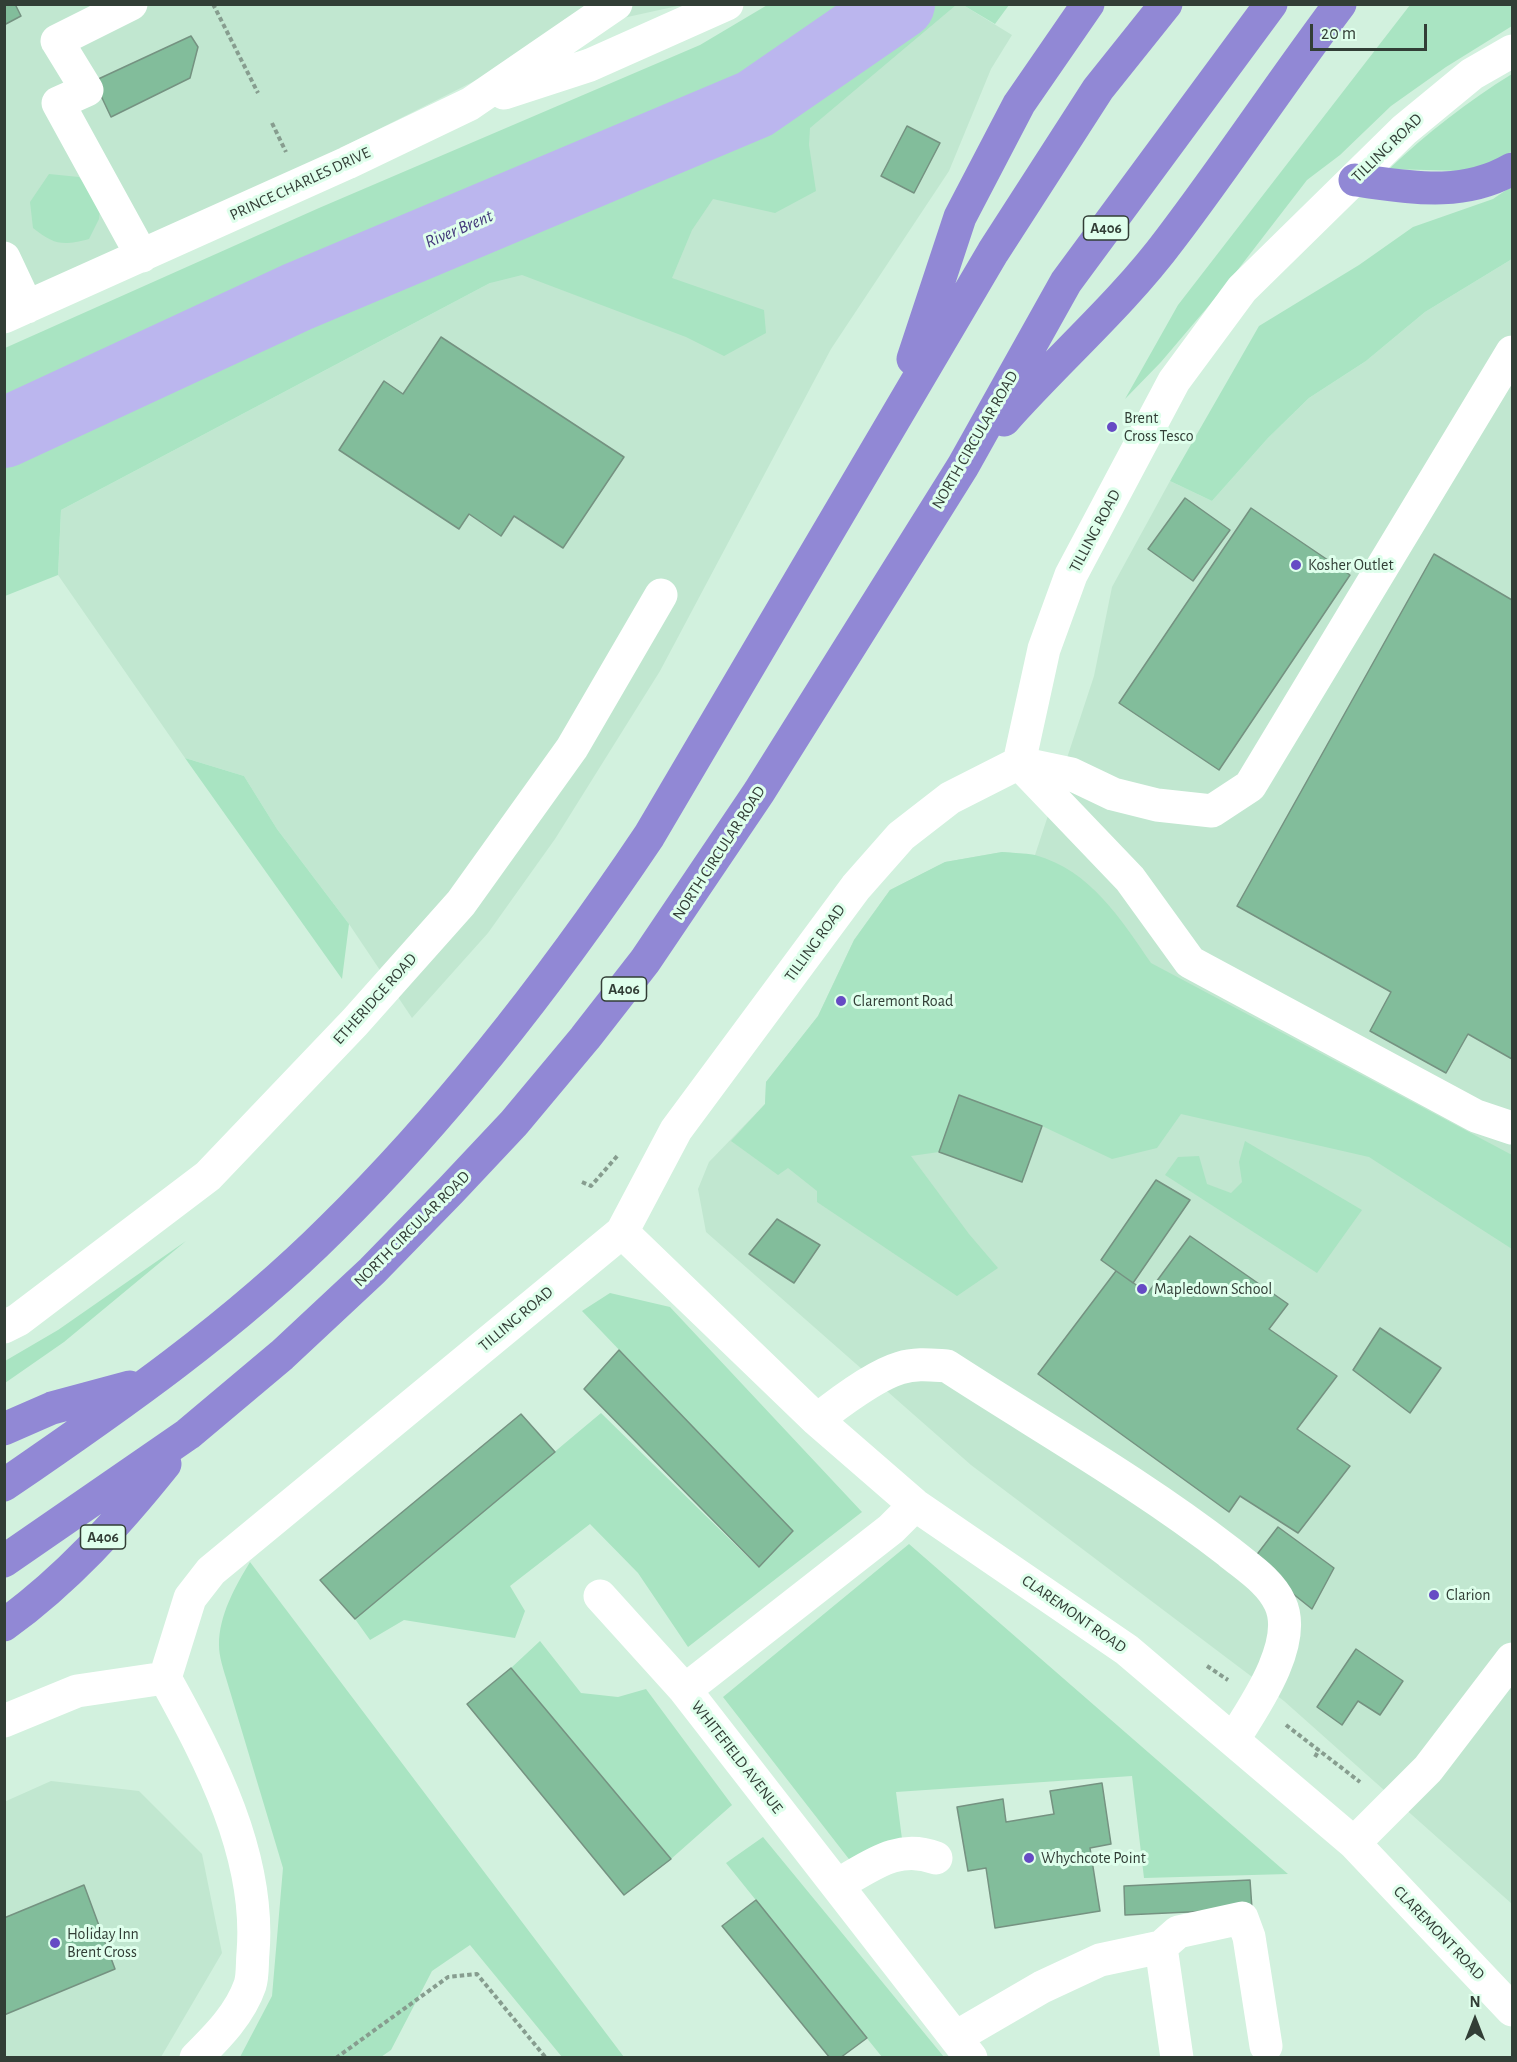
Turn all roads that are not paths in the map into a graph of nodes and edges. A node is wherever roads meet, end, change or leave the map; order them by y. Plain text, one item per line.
1 (132, 4) edge
2 (616, 4) edge
3 (674, 4) edge
4 (727, 4) edge
5 (1088, 4) edge
6 (1166, 4) edge
7 (1271, 4) edge
8 (1340, 4) edge
9 (590, 16) edge
10 (651, 38) junction
11 (1512, 51) edge
12 (470, 104) junction
13 (1512, 169) edge
14 (1355, 180) junction
15 (142, 256) junction
16 (4, 258) edge
17 (16, 312) edge
18 (1512, 352) edge
19 (894, 418) junction
20 (963, 466) junction
21 (661, 595) dead end
22 (1019, 763) junction
23 (1512, 1128) edge
24 (622, 1232) junction
25 (4, 1327) edge
26 (152, 1381) junction
27 (817, 1420) junction
28 (4, 1429) edge
29 (188, 1434) junction
30 (4, 1485) edge
31 (915, 1505) junction
32 (4, 1561) edge
33 (600, 1596) dead end
34 (4, 1625) edge
35 (1512, 1659) edge
36 (165, 1678) junction
37 (685, 1690) junction
38 (4, 1721) edge
39 (1233, 1740) junction
40 (1354, 1843) junction
41 (936, 1858) dead end
42 (837, 1885) junction
43 (1161, 1947) junction
44 (1512, 2010) edge
45 (1266, 2046) dead end
46 (964, 2047) edge
47 (196, 2058) edge
48 (1178, 2058) edge

1 - 15 street
2 - 9 street, PRINCE CHARLES DRIVE
3 - 10 street
4 - 10 street
5 - 19 highway
6 - 19 highway
7 - 20 highway, NORTH CIRCULAR ROAD / A406
8 - 20 highway, A406
9 - 12 street, PRINCE CHARLES DRIVE
10 - 12 street
11 - 14 street, TILLING ROAD
12 - 15 street, PRINCE CHARLES DRIVE
13 - 14 highway
14 - 22 street, TILLING ROAD
15 - 17 street, PRINCE CHARLES DRIVE
16 - 17 street
18 - 22 street
19 - 26 highway
20 - 29 highway, NORTH CIRCULAR ROAD / A406
21 - 25 street, ETHERIDGE ROAD
22 - 23 street
22 - 24 street, TILLING ROAD
24 - 27 street, CLAREMONT ROAD
24 - 36 street, TILLING ROAD
26 - 28 highway
26 - 30 highway
27 - 31 street, CLAREMONT ROAD
27 - 39 street
29 - 32 highway, NORTH CIRCULAR ROAD / A406
29 - 34 highway, A406
31 - 37 street, WHITEFIELD AVENUE
31 - 39 street, CLAREMONT ROAD
33 - 37 street
35 - 40 street
36 - 38 street
36 - 47 street
37 - 42 street, WHITEFIELD AVENUE
39 - 40 street, CLAREMONT ROAD
40 - 44 street, CLAREMONT ROAD
41 - 42 street
42 - 46 street, WHITEFIELD AVENUE
43 - 45 street
43 - 46 street
43 - 48 street

